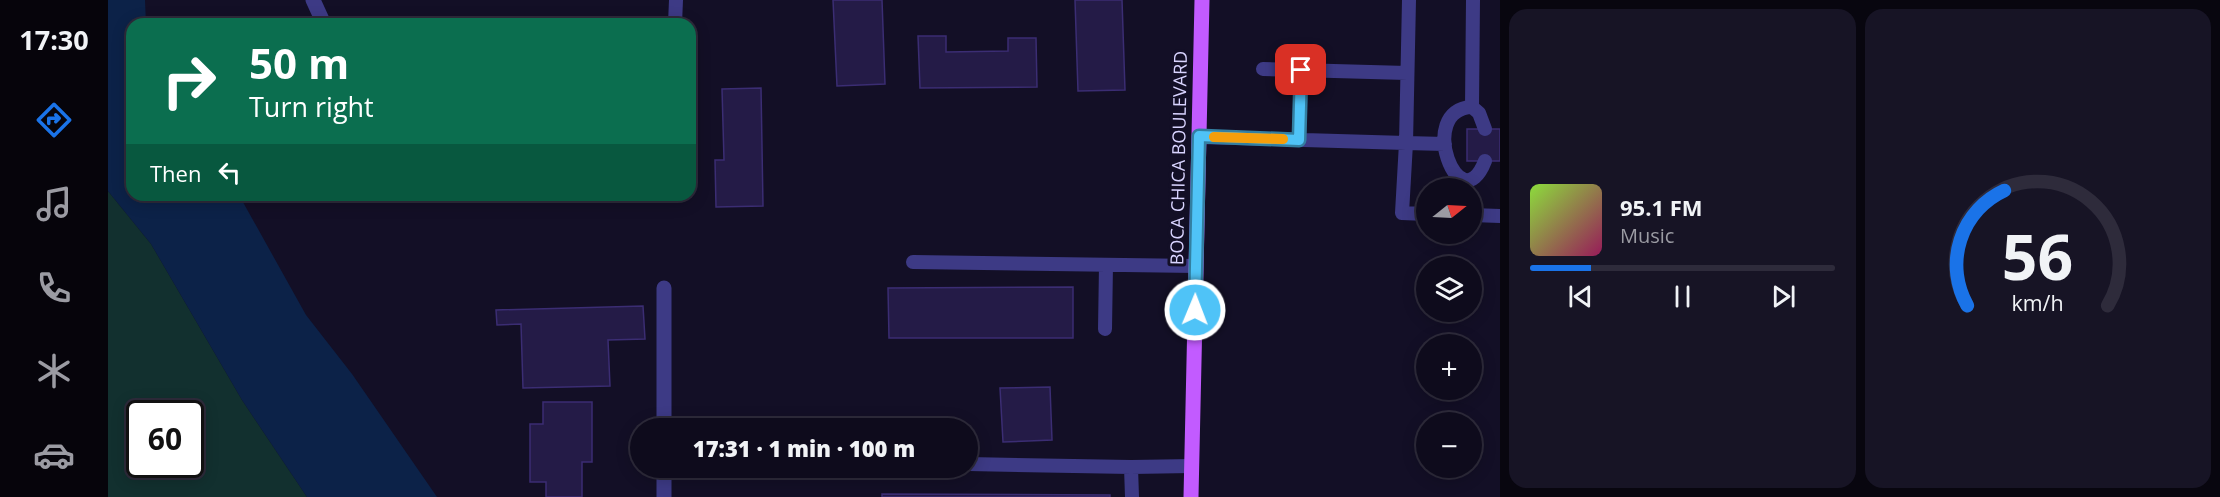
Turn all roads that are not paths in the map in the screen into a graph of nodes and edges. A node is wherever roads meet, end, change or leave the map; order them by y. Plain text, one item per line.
1 (313, 0) edge
2 (676, 0) edge
3 (1202, 0) edge
4 (1409, 0) edge
5 (1473, 0) edge
6 (321, 18) edge
7 (675, 18) edge
8 (1263, 69) dead end
9 (1301, 70) junction
10 (1407, 72) junction
11 (1472, 107) junction
12 (1485, 129) dead end
13 (1199, 136) junction
14 (1299, 140) junction
15 (1406, 143) junction
16 (1445, 144) junction
17 (1485, 161) dead end
18 (1458, 178) edge
19 (1474, 178) edge
20 (1416, 214) edge
21 (1482, 215) edge
22 (1500, 216) edge
23 (913, 262) dead end
24 (1106, 265) junction
25 (1196, 266) junction
26 (664, 288) dead end
27 (1105, 328) dead end
28 (664, 418) edge
29 (978, 464) edge
30 (1192, 466) junction
31 (1131, 467) junction
32 (664, 478) edge
33 (664, 497) edge
34 (1132, 497) edge
35 (1191, 497) edge

1 - 6 street
2 - 7 lane
3 - 13 main road, BOCA CHICA BOULEVARD
4 - 10 lane
5 - 11 lane
8 - 9 lane
9 - 10 lane
9 - 14 lane
10 - 15 lane
11 - 12 lane
11 - 16 lane
13 - 14 lane
13 - 25 main road, BOCA CHICA BOULEVARD
14 - 15 lane
15 - 16 lane
15 - 20 lane
16 - 18 lane
17 - 19 lane
21 - 22 lane
23 - 24 lane
24 - 25 lane
24 - 27 lane
25 - 30 main road, BOCA CHICA BOULEVARD
26 - 28 street
29 - 31 lane
30 - 31 lane
30 - 35 main road, BOCA CHICA BOULEVARD
31 - 34 lane
32 - 33 street

